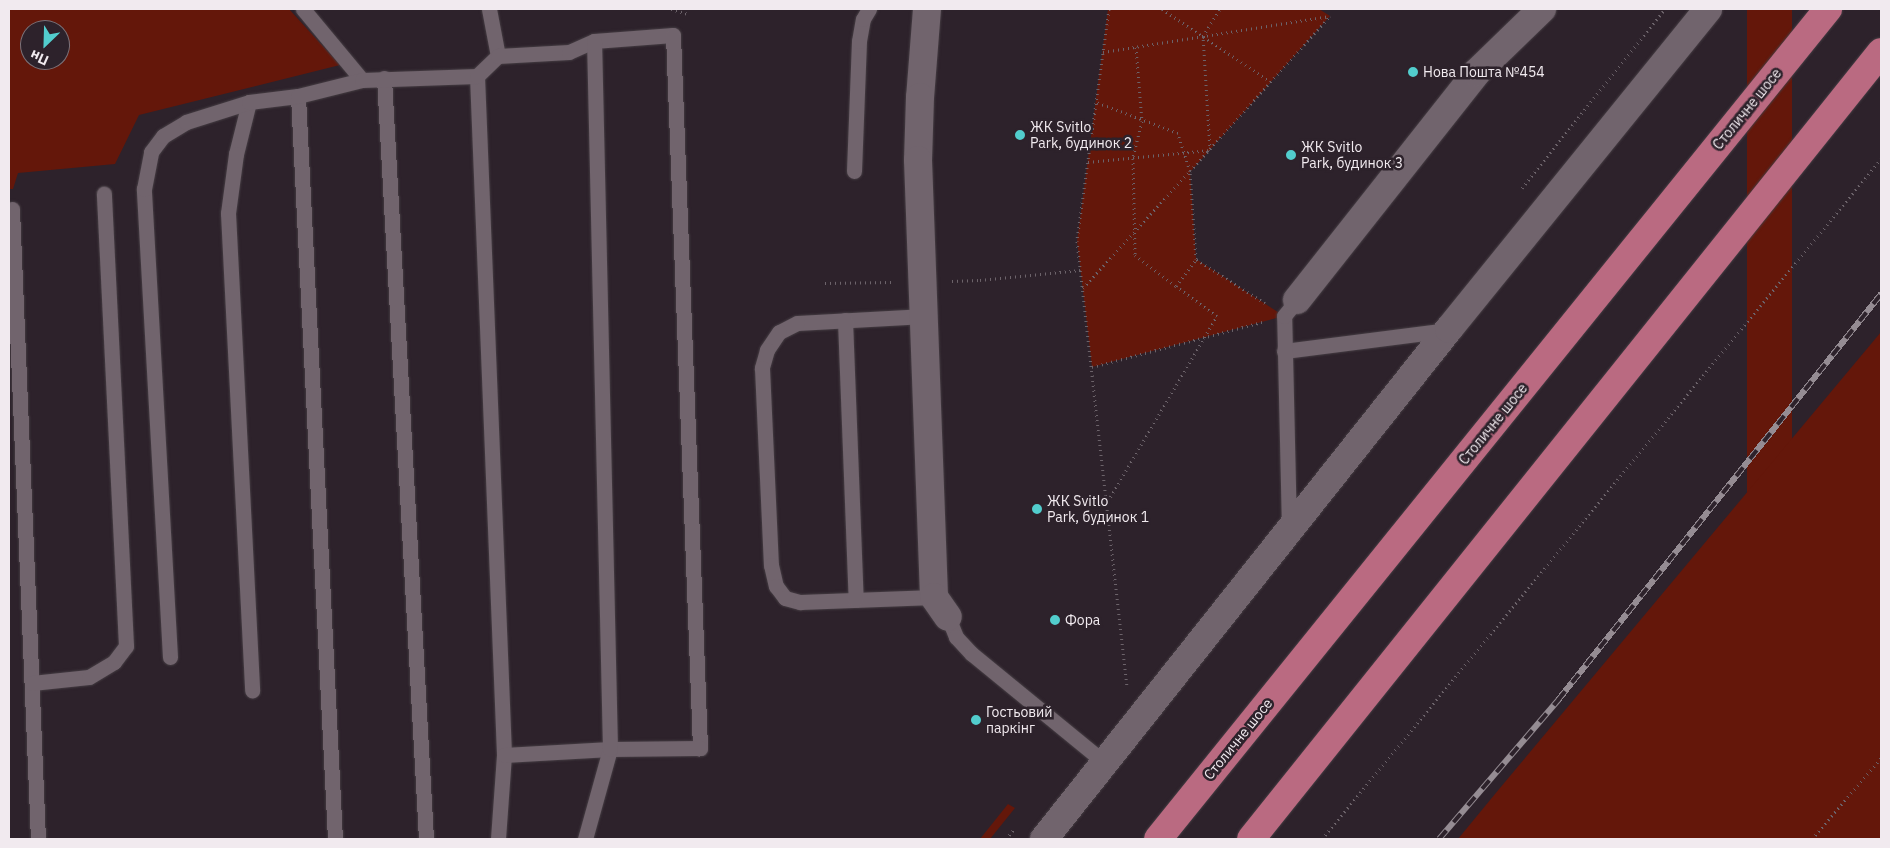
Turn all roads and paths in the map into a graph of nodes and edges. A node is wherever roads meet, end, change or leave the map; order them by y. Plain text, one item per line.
1 (303, 9) edge
2 (489, 9) edge
3 (869, 9) edge
4 (926, 9) edge
5 (1110, 9) edge
6 (1162, 9) edge
7 (1220, 9) edge
8 (1542, 9) edge
9 (1708, 9) edge
10 (1828, 9) edge
11 (1203, 36) junction
12 (594, 41) junction
13 (1136, 47) junction
14 (1103, 52) junction
15 (1881, 52) edge
16 (498, 56) junction
17 (477, 76) junction
18 (384, 78) junction
19 (362, 80) junction
20 (1271, 82) junction
21 (298, 96) junction
22 (249, 102) junction
23 (1096, 102) junction
24 (1142, 121) junction
25 (1210, 150) junction
26 (1185, 153) junction
27 (1133, 158) junction
28 (1881, 159) edge
29 (1088, 162) junction
30 (854, 171) dead end
31 (1190, 172) junction
32 (104, 194) dead end
33 (12, 209) dead end
34 (1134, 235) junction
35 (1196, 259) junction
36 (1176, 286) junction
37 (1083, 288) junction
38 (1290, 308) junction
39 (925, 316) junction
40 (845, 320) junction
41 (1449, 330) junction
42 (1204, 338) junction
43 (1284, 351) junction
44 (1092, 367) junction
45 (1108, 501) junction
46 (1289, 533) junction
47 (856, 600) junction
48 (941, 607) junction
49 (170, 657) dead end
50 (32, 682) junction
51 (1128, 688) dead end
52 (252, 690) dead end
53 (610, 749) junction
54 (504, 754) junction
55 (1881, 758) edge
56 (1105, 763) junction
57 (38, 839) edge
58 (335, 839) edge
59 (426, 839) edge
60 (498, 839) edge
61 (585, 839) edge
62 (1044, 839) edge
63 (1158, 839) edge
64 (1251, 839) edge
65 (1322, 839) edge
66 (1812, 839) edge

1 - 19 lane
2 - 16 lane
3 - 30 lane
4 - 39 street
5 - 14 path
6 - 11 path
7 - 11 path
8 - 38 street
9 - 41 street
10 - 63 highway, Столичне шосе
11 - 13 path
11 - 20 path
11 - 20 path
11 - 25 path
12 - 16 lane
12 - 53 lane
12 - 53 lane
13 - 14 path
13 - 24 path
14 - 23 path
15 - 64 highway
16 - 17 lane
17 - 18 lane
17 - 54 lane
18 - 19 lane
18 - 59 lane
19 - 21 lane
20 - 25 path
21 - 22 lane
21 - 58 lane
22 - 49 lane
22 - 52 lane
23 - 24 path
23 - 29 path
24 - 26 path
24 - 27 path
25 - 26 path
25 - 31 path
26 - 27 path
26 - 31 path
27 - 29 path
27 - 34 path
28 - 65 path
29 - 37 path
31 - 34 path
31 - 35 path
32 - 50 lane
33 - 50 lane
34 - 36 path
34 - 37 path
35 - 36 path
35 - 38 path
36 - 42 path
37 - 44 path
38 - 42 path
38 - 43 lane
39 - 40 lane
39 - 48 street
40 - 47 lane
40 - 47 lane
41 - 43 lane
41 - 46 street
42 - 44 path
42 - 45 path
43 - 46 lane
44 - 45 path
45 - 51 path
46 - 56 street
47 - 48 lane
48 - 56 lane
50 - 57 lane
53 - 54 lane
53 - 61 lane
54 - 60 lane
55 - 66 path
56 - 62 street

